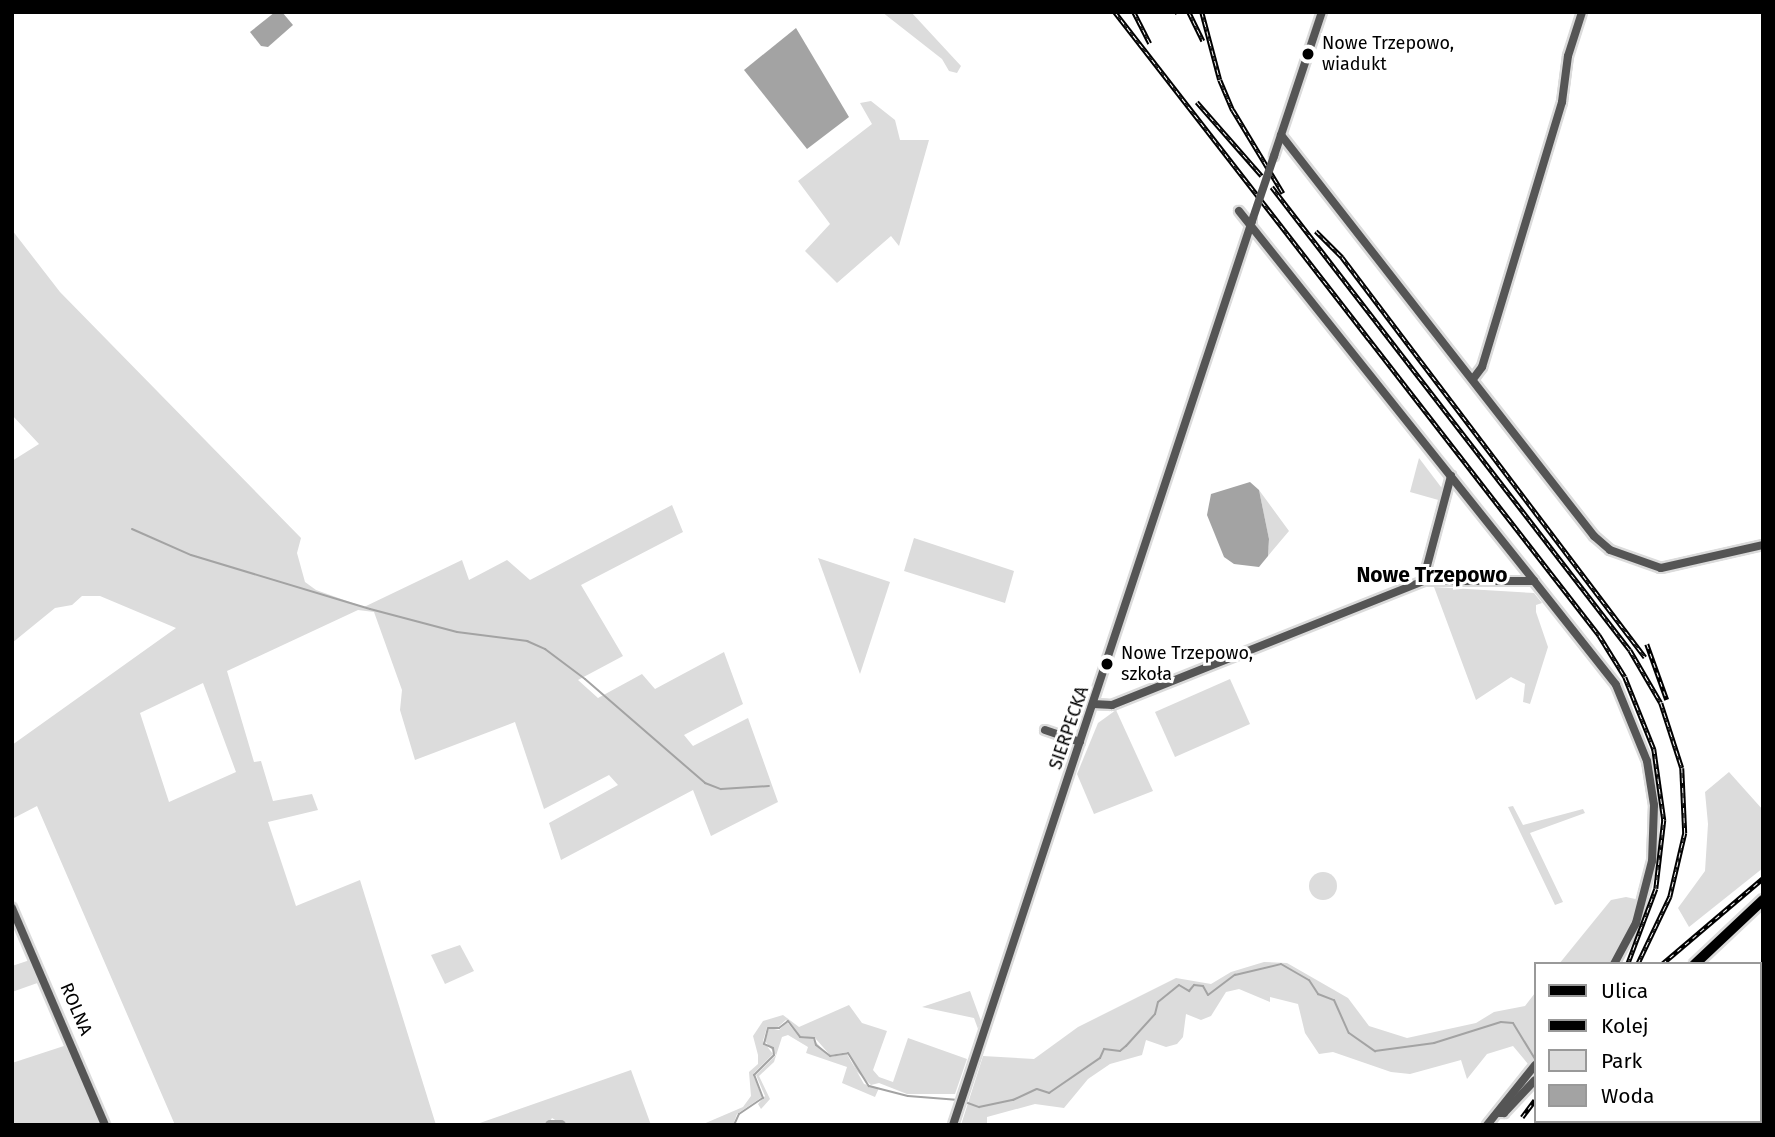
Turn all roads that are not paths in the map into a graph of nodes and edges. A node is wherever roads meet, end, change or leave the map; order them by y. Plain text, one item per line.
1 (1322, 12) edge
2 (1582, 12) edge
3 (1281, 135) junction
4 (1238, 211) dead end
5 (1251, 224) junction
6 (1473, 379) junction
7 (1451, 476) junction
8 (1763, 545) edge
9 (1423, 580) junction
10 (1534, 581) junction
11 (1093, 704) junction
12 (1045, 730) dead end
13 (1080, 742) junction
14 (1763, 900) edge
15 (12, 908) edge
16 (1615, 962) edge
17 (1697, 962) edge
18 (1534, 1066) edge
19 (1534, 1081) edge
20 (1498, 1113) junction
21 (105, 1125) edge
22 (953, 1125) edge
23 (1488, 1125) edge

1 - 3 street, SIERPECKA
2 - 6 street
3 - 5 street, SIERPECKA, bridge
3 - 6 street
4 - 5 street
5 - 7 street
5 - 11 street, SIERPECKA
6 - 8 street
7 - 9 street
7 - 10 street
9 - 10 street
9 - 11 street
10 - 16 street
11 - 13 street, SIERPECKA
12 - 13 street
13 - 22 street, SIERPECKA
14 - 17 main road
15 - 21 street, ROLNA
18 - 20 street
19 - 20 street
20 - 23 street

